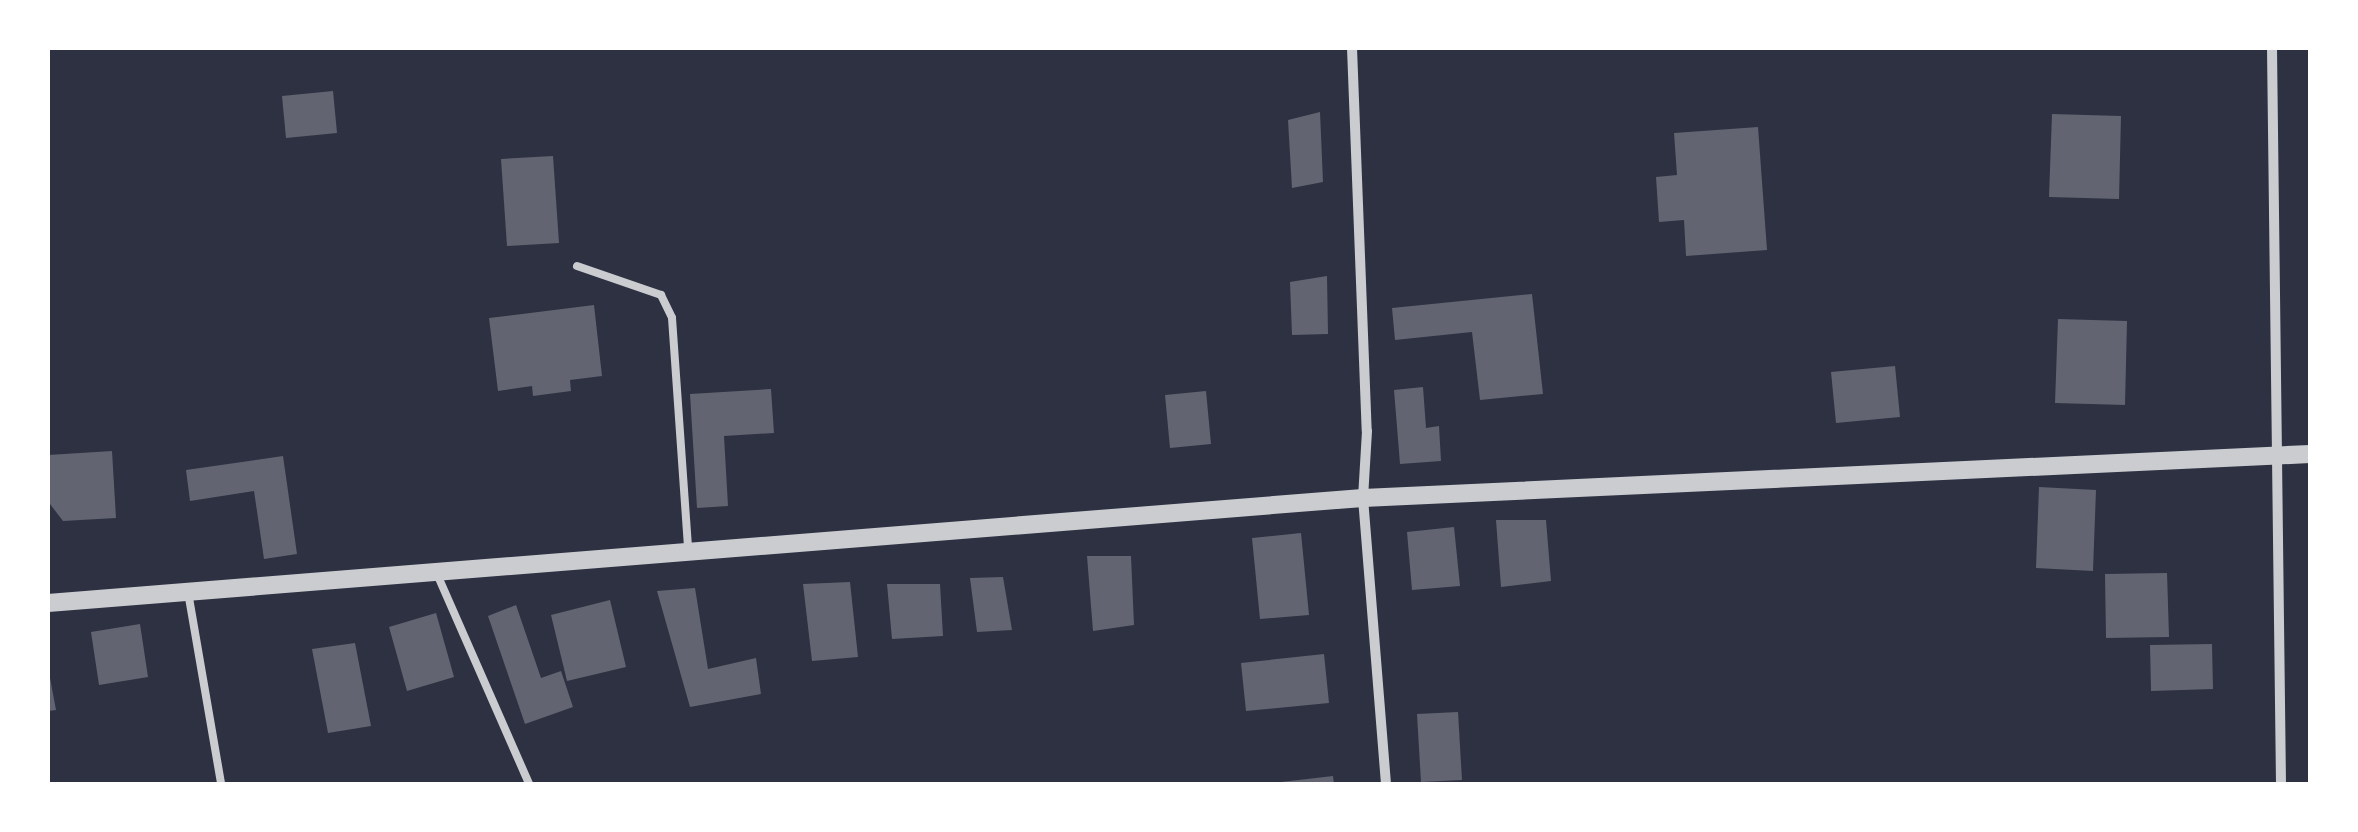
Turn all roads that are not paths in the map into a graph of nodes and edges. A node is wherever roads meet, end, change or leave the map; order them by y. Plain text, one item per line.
1 (1352, 48) edge
2 (2272, 48) edge
3 (577, 266) dead end
4 (2310, 454) edge
5 (2276, 455) junction
6 (1363, 498) junction
7 (688, 553) junction
8 (437, 574) junction
9 (188, 592) junction
10 (48, 603) edge
11 (221, 784) edge
12 (529, 784) edge
13 (1386, 784) edge
14 (2281, 784) edge

1 - 6 street
2 - 5 street
3 - 7 lane
4 - 5 street
5 - 6 street
5 - 14 street
6 - 7 street
6 - 13 street
7 - 8 street
8 - 9 street
8 - 12 lane
9 - 10 street
9 - 11 lane

